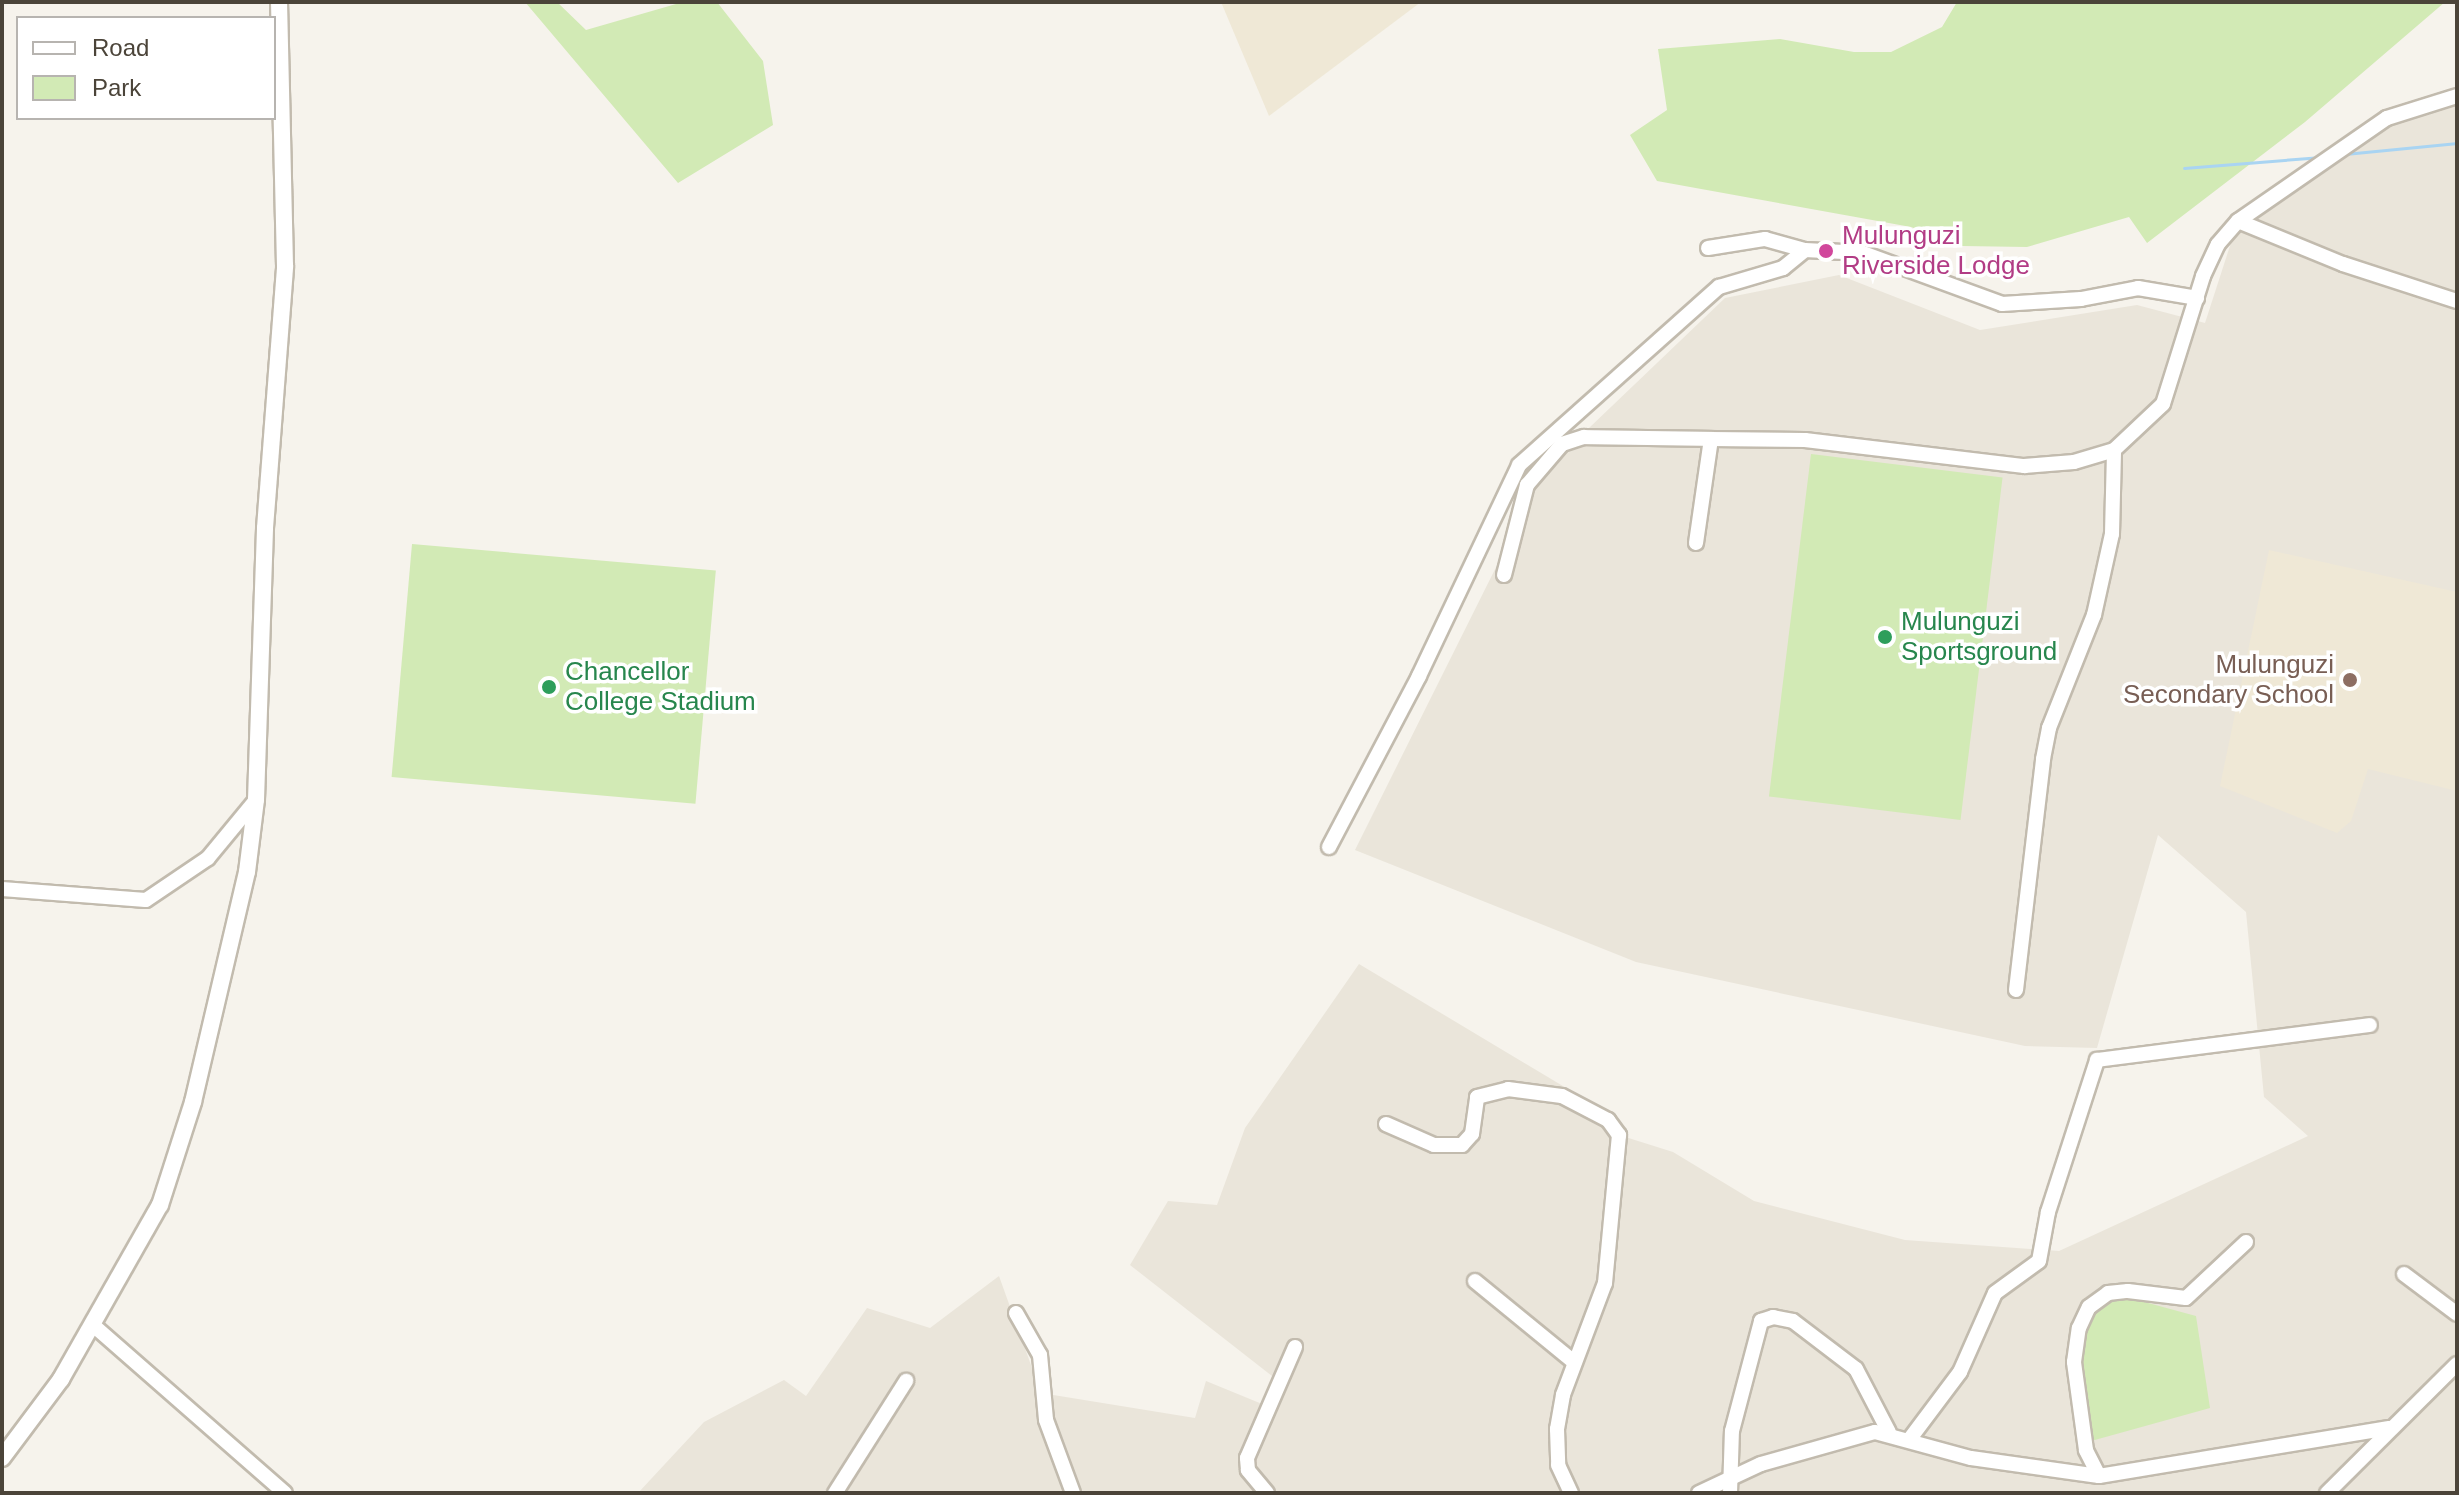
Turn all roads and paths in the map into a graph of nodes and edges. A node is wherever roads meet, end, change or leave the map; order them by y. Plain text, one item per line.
1 (279, 2) edge
2 (2457, 96) edge
3 (2238, 221) junction
4 (1708, 248) dead end
5 (1805, 250) junction
6 (2197, 298) junction
7 (2457, 301) edge
8 (1711, 439) junction
9 (2114, 450) junction
10 (1696, 543) dead end
11 (1504, 575) dead end
12 (256, 800) junction
13 (1329, 847) dead end
14 (2, 889) edge
15 (2016, 990) dead end
16 (2370, 1025) dead end
17 (1386, 1124) dead end
18 (2246, 1242) dead end
19 (2404, 1274) dead end
20 (1475, 1281) dead end
21 (1016, 1313) dead end
22 (2457, 1314) edge
23 (93, 1325) junction
24 (1295, 1347) dead end
25 (1574, 1362) junction
26 (2457, 1364) edge
27 (906, 1381) dead end
28 (2389, 1428) junction
29 (1889, 1432) junction
30 (1909, 1440) junction
31 (2, 1458) edge
32 (2099, 1476) junction
33 (1730, 1485) edge
34 (285, 1493) edge
35 (835, 1493) edge
36 (1073, 1493) edge
37 (1267, 1493) edge
38 (1571, 1493) edge
39 (1699, 1493) edge
40 (2327, 1493) edge

1 - 12 street
2 - 3 street
3 - 6 street
3 - 7 street
4 - 5 street
5 - 6 street
5 - 13 street
6 - 9 street
8 - 9 street
8 - 10 street
8 - 11 street
9 - 15 street
12 - 14 street
12 - 23 street
16 - 30 street
17 - 25 street
18 - 32 street
19 - 22 street
20 - 25 street
21 - 36 street
23 - 31 street
23 - 34 street
24 - 37 street
25 - 38 street
26 - 28 street
27 - 35 street
28 - 32 street
28 - 40 street
29 - 30 street
29 - 33 street
29 - 33 street
30 - 32 street
33 - 39 street

